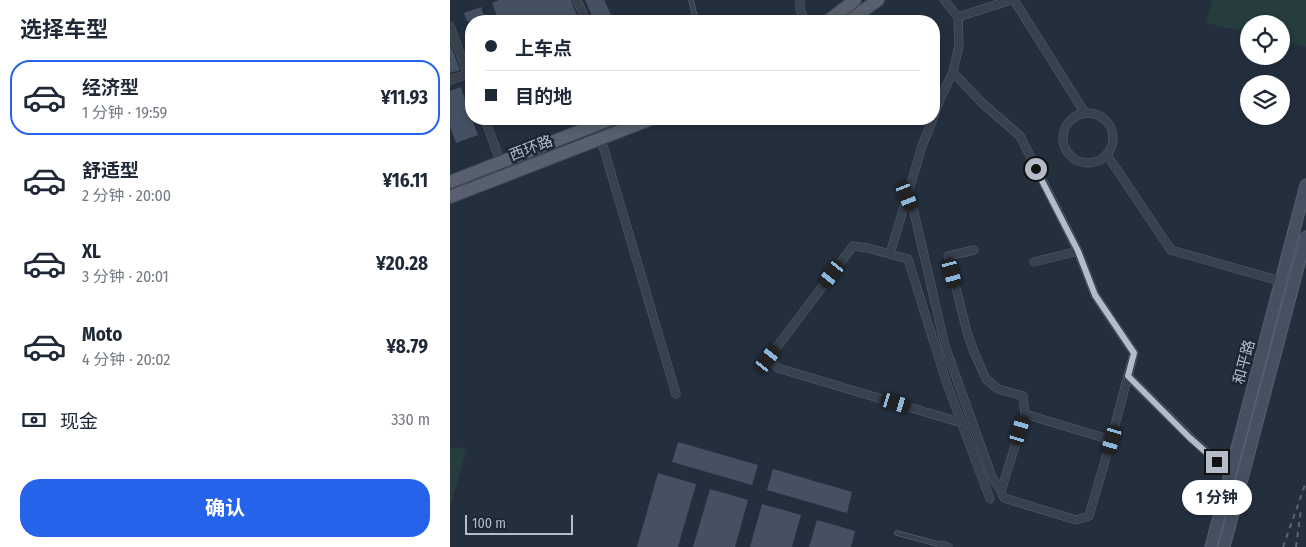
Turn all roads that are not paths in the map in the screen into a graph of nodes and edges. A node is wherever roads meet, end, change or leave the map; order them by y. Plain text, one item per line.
1 (576, 0) edge
2 (692, 0) edge
3 (800, 0) edge
4 (855, 0) edge
5 (878, 0) edge
6 (944, 0) edge
7 (1013, 0) edge
8 (583, 15) edge
9 (695, 15) edge
10 (802, 15) edge
11 (836, 15) edge
12 (858, 15) edge
13 (958, 17) junction
14 (450, 26) edge
15 (465, 61) edge
16 (954, 72) junction
17 (465, 75) edge
18 (450, 80) edge
19 (940, 99) edge
20 (1085, 113) junction
21 (486, 125) edge
22 (596, 125) edge
23 (636, 125) edge
24 (930, 125) edge
25 (601, 139) junction
26 (1107, 155) junction
27 (501, 162) junction
28 (506, 175) junction
29 (450, 182) edge
30 (1306, 185) edge
31 (907, 196) junction
32 (450, 197) edge
33 (1306, 237) edge
34 (974, 250) dead end
35 (1078, 251) junction
36 (890, 254) junction
37 (1034, 262) dead end
38 (1280, 281) junction
39 (1128, 376) junction
40 (676, 394) dead end
41 (1025, 414) junction
42 (962, 423) junction
43 (1112, 440) junction
44 (1230, 473) junction
45 (1001, 491) junction
46 (990, 499) dead end
47 (897, 533) dead end
48 (944, 546) edge
49 (1211, 547) edge
50 (1224, 547) edge

1 - 8 street
2 - 9 lane
3 - 10 street
4 - 11 main road
5 - 12 main road
6 - 13 street
7 - 13 street
7 - 20 street
13 - 16 street
14 - 15 street
16 - 19 street
16 - 35 street
17 - 18 street
20 - 26 street
20 - 26 street
21 - 27 street
22 - 27 main road, 西环路
23 - 25 main road, 西环路
24 - 31 street
25 - 28 main road, 西环路
25 - 40 street
26 - 38 street
27 - 28 street
27 - 29 main road, 西环路
28 - 32 main road, 西环路
30 - 38 main road, 和平路
31 - 36 street
31 - 45 street
33 - 50 main road, 和平路
34 - 41 street
35 - 37 street
35 - 39 street
36 - 42 street
36 - 42 street
38 - 44 main road, 和平路
39 - 43 street
39 - 44 street
41 - 43 street
41 - 45 street
42 - 46 street
43 - 45 street
44 - 49 main road, 和平路
47 - 48 lane

